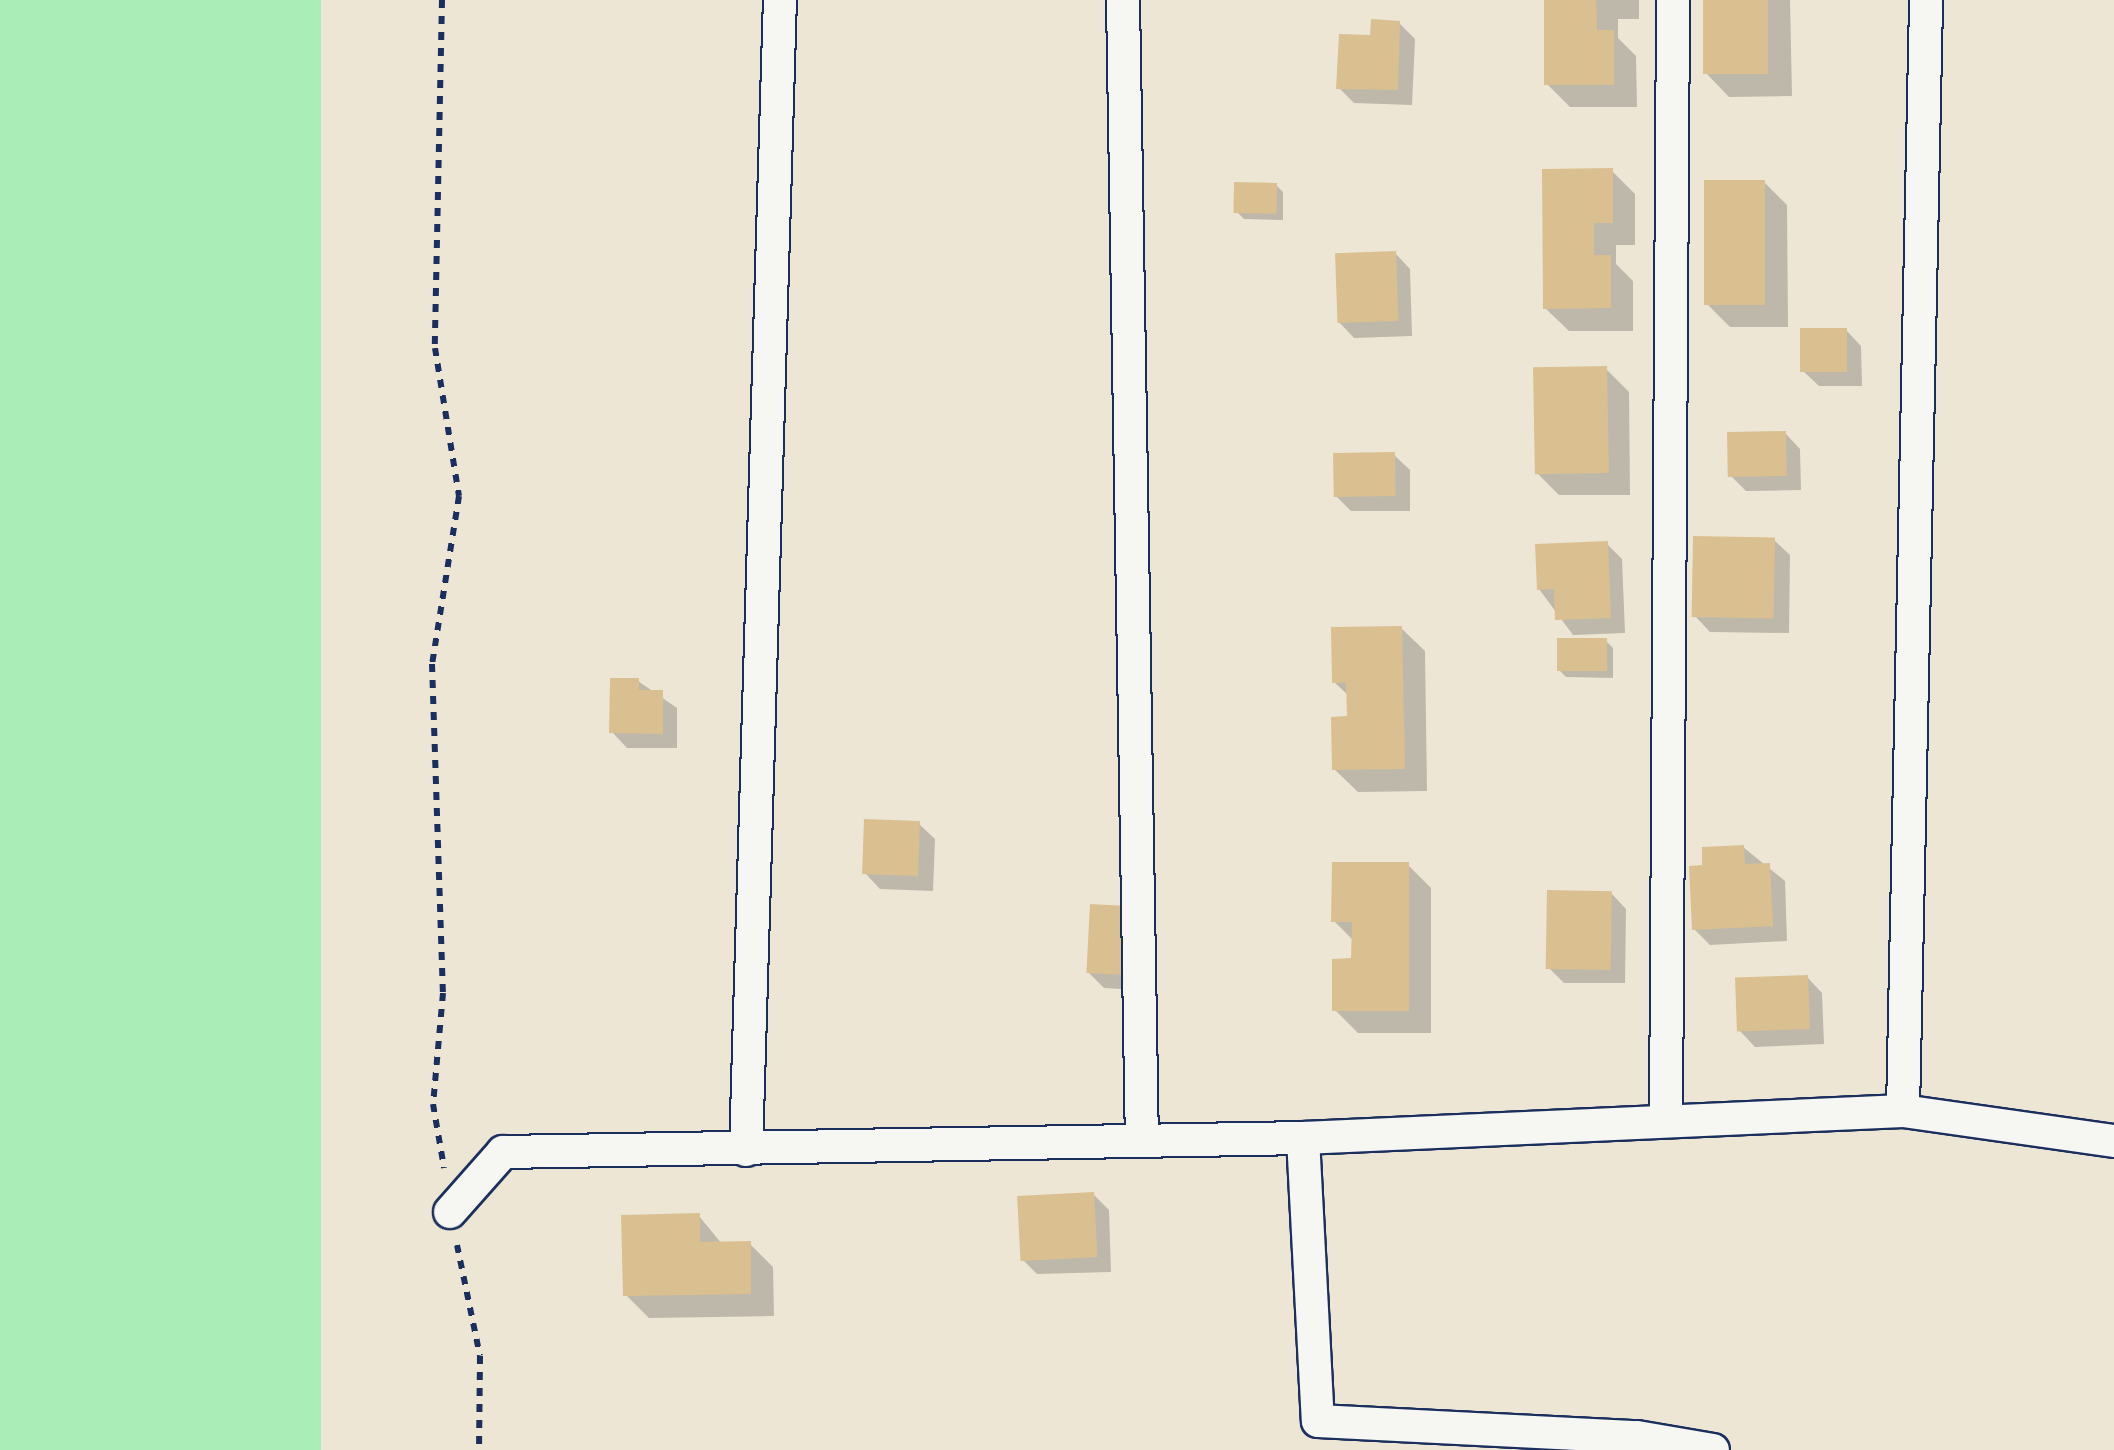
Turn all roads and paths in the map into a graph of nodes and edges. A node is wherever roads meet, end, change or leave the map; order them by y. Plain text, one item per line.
1 (442, 0) edge
2 (780, 0) edge
3 (1123, 0) edge
4 (1673, 0) edge
5 (1926, 0) edge
6 (1903, 1111) junction
7 (1666, 1119) junction
8 (1302, 1138) junction
9 (1142, 1140) junction
10 (2114, 1141) edge
11 (746, 1150) junction
12 (450, 1212) junction
13 (1319, 1436) edge
14 (479, 1450) edge
15 (1713, 1450) edge

1 - 12 path
2 - 11 street
3 - 9 street
4 - 7 street
5 - 6 street
6 - 7 street
6 - 10 street
7 - 8 street
8 - 9 street
8 - 13 street
9 - 11 street
11 - 12 street
12 - 14 path
13 - 15 street

